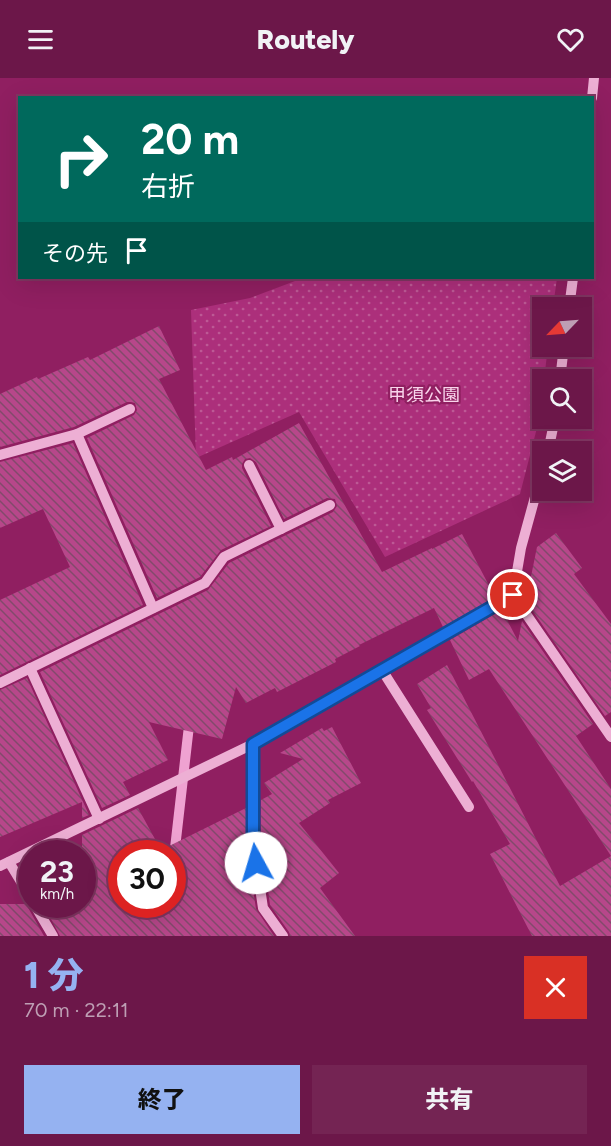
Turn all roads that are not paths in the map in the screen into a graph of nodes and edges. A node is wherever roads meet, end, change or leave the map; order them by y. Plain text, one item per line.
1 (594, 78) edge
2 (592, 96) edge
3 (573, 279) edge
4 (570, 297) edge
5 (130, 409) dead end
6 (77, 434) junction
7 (0, 454) edge
8 (249, 465) dead end
9 (534, 501) edge
10 (330, 505) dead end
11 (281, 529) junction
12 (513, 595) junction
13 (153, 608) junction
14 (30, 668) junction
15 (382, 670) junction
16 (0, 683) edge
17 (610, 736) edge
18 (253, 744) junction
19 (469, 807) dead end
20 (99, 819) junction
21 (4, 864) edge
22 (18, 882) edge
23 (42, 918) edge
24 (53, 936) edge
25 (283, 936) edge

1 - 2 street
3 - 4 street
5 - 6 street
6 - 7 street
6 - 13 street
8 - 11 street
9 - 12 street
10 - 11 street
11 - 13 street
12 - 15 street
12 - 17 street
13 - 14 street
14 - 16 street
14 - 20 street
15 - 18 street
15 - 19 street
18 - 20 street
18 - 25 street
20 - 21 street
21 - 22 street
23 - 24 street

